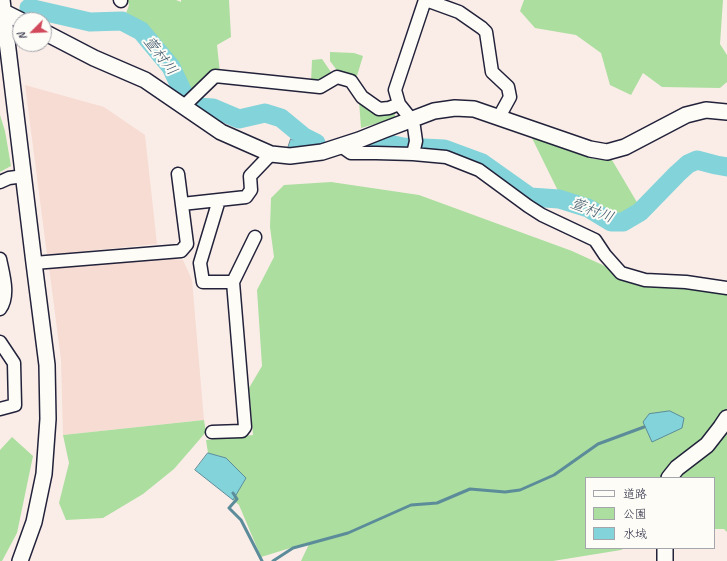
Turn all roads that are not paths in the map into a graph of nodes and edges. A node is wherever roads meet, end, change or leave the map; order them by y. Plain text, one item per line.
1 (426, 0) edge
2 (2, 8) edge
3 (12, 15) edge
4 (52, 36) edge
5 (187, 103) junction
6 (399, 104) junction
7 (727, 112) edge
8 (499, 117) junction
9 (411, 119) junction
10 (341, 146) junction
11 (271, 154) junction
12 (413, 154) junction
13 (178, 174) dead end
14 (24, 176) junction
15 (0, 182) edge
16 (219, 200) junction
17 (182, 204) junction
18 (255, 237) dead end
19 (0, 259) edge
20 (34, 262) junction
21 (233, 282) junction
22 (727, 288) edge
23 (0, 309) edge
24 (0, 342) edge
25 (0, 409) edge
26 (727, 418) edge
27 (212, 432) dead end
28 (670, 477) edge
29 (665, 549) edge
30 (20, 561) edge
31 (665, 561) edge

1 - 6 street
1 - 8 street
2 - 3 street
2 - 14 street
4 - 5 street
5 - 6 street
5 - 11 street
6 - 9 street
7 - 8 street
8 - 9 street
9 - 10 street
9 - 12 street
10 - 11 street
10 - 12 street
11 - 16 street
12 - 22 street
13 - 17 street
14 - 15 street
14 - 20 street
16 - 17 street
16 - 21 street
17 - 20 street
18 - 21 street
19 - 23 street
20 - 30 street
21 - 27 street
24 - 25 street
26 - 28 street
29 - 31 street

